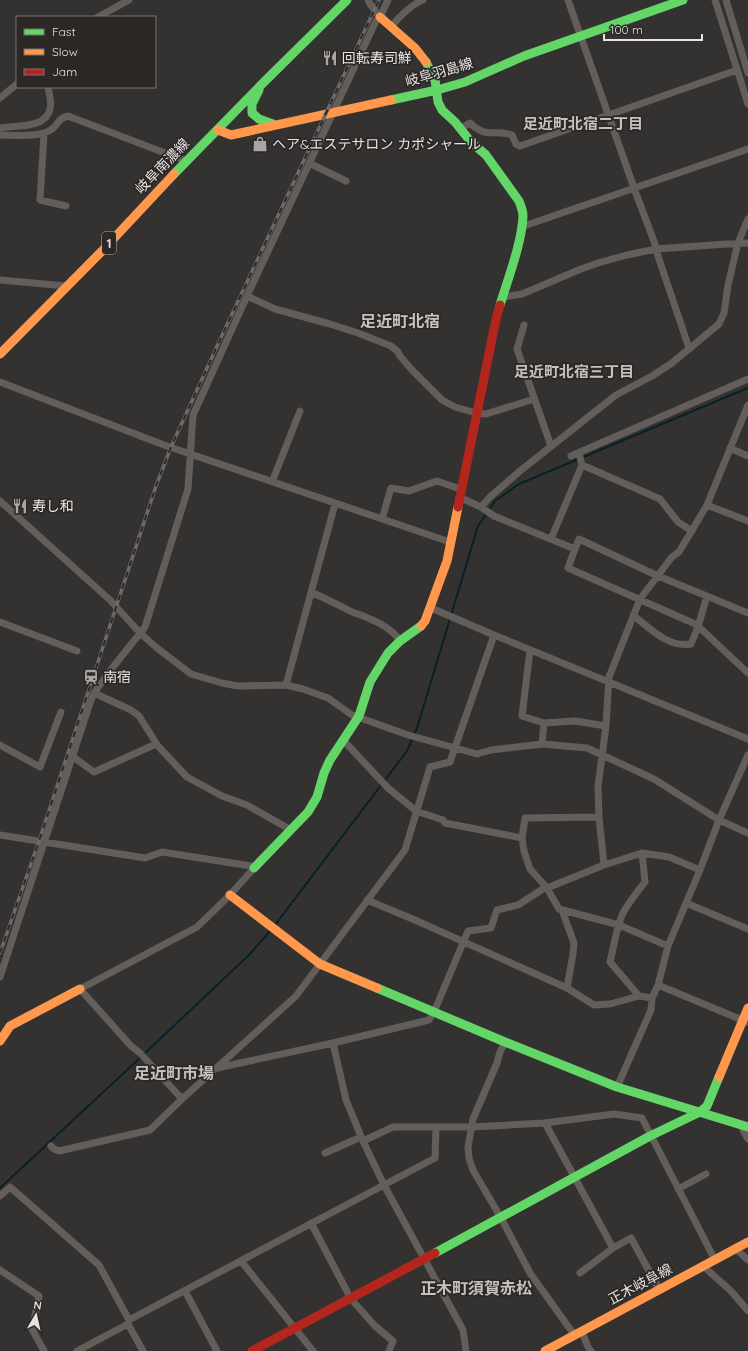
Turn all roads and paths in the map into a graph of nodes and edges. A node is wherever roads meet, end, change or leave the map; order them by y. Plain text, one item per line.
1 (129, 0) edge
2 (347, 0) edge
3 (368, 0) edge
4 (388, 0) edge
5 (423, 0) edge
6 (568, 0) edge
7 (683, 0) edge
8 (715, 0) edge
9 (726, 0) edge
10 (100, 16) edge
11 (380, 17) junction
12 (392, 27) junction
13 (580, 36) junction
14 (737, 70) junction
15 (748, 73) edge
16 (262, 84) junction
17 (16, 85) edge
18 (48, 88) edge
19 (437, 90) junction
20 (0, 98) edge
21 (748, 104) edge
22 (333, 113) junction
23 (608, 116) junction
24 (275, 125) junction
25 (0, 128) edge
26 (460, 129) junction
27 (218, 130) junction
28 (44, 134) junction
29 (0, 135) edge
30 (748, 149) edge
31 (186, 161) junction
32 (309, 163) junction
33 (346, 180) dead end
34 (634, 188) junction
35 (66, 206) dead end
36 (748, 219) edge
37 (521, 227) junction
38 (738, 243) junction
39 (748, 243) edge
40 (656, 249) junction
41 (0, 280) edge
42 (66, 286) junction
43 (247, 296) junction
44 (503, 297) junction
45 (524, 325) dead end
46 (690, 348) junction
47 (0, 354) edge
48 (748, 379) edge
49 (0, 382) edge
50 (534, 399) junction
51 (748, 405) edge
52 (300, 411) dead end
53 (476, 413) junction
54 (551, 446) junction
55 (730, 448) junction
56 (579, 453) junction
57 (190, 454) junction
58 (571, 456) dead end
59 (748, 456) edge
60 (582, 465) junction
61 (272, 482) junction
62 (460, 493) junction
63 (0, 501) edge
64 (334, 504) junction
65 (707, 504) junction
66 (481, 507) junction
67 (382, 519) junction
68 (748, 521) edge
69 (692, 531) junction
70 (551, 539) junction
71 (450, 542) junction
72 (575, 549) junction
73 (658, 576) junction
74 (311, 592) junction
75 (707, 596) junction
76 (640, 599) junction
77 (431, 608) junction
78 (748, 613) edge
79 (634, 616) junction
80 (0, 622) edge
81 (698, 626) junction
82 (140, 633) junction
83 (494, 635) junction
84 (400, 641) junction
85 (530, 650) junction
86 (77, 651) dead end
87 (748, 673) edge
88 (609, 682) junction
89 (286, 685) junction
90 (94, 693) junction
91 (61, 712) dead end
92 (359, 716) junction
93 (544, 723) junction
94 (606, 726) junction
95 (748, 739) edge
96 (342, 740) junction
97 (156, 744) junction
98 (542, 744) junction
99 (0, 745) edge
100 (456, 748) junction
101 (748, 755) edge
102 (72, 756) junction
103 (603, 756) junction
104 (416, 811) junction
105 (599, 817) junction
106 (719, 820) junction
107 (291, 830) junction
108 (748, 833) edge
109 (0, 834) edge
110 (522, 838) junction
111 (44, 842) junction
112 (642, 853) junction
113 (604, 865) junction
114 (254, 868) junction
115 (700, 870) junction
116 (546, 887) junction
117 (230, 895) junction
118 (367, 900) junction
119 (686, 903) junction
120 (562, 910) junction
121 (618, 925) junction
122 (748, 930) edge
123 (463, 941) junction
124 (668, 946) junction
125 (320, 964) junction
126 (0, 977) edge
127 (658, 985) junction
128 (567, 988) junction
129 (80, 989) junction
130 (639, 996) junction
131 (652, 998) junction
132 (748, 1008) edge
133 (434, 1012) junction
134 (746, 1021) edge
135 (0, 1041) edge
136 (505, 1042) junction
137 (333, 1043) junction
138 (217, 1068) junction
139 (617, 1087) junction
140 (182, 1099) junction
141 (700, 1112) junction
142 (545, 1123) junction
143 (746, 1126) edge
144 (436, 1127) junction
145 (472, 1127) junction
146 (650, 1136) junction
147 (362, 1139) junction
148 (748, 1139) edge
149 (52, 1146) dead end
150 (325, 1153) dead end
151 (706, 1174) dead end
152 (575, 1177) junction
153 (384, 1185) junction
154 (678, 1189) junction
155 (0, 1196) edge
156 (501, 1218) junction
157 (311, 1224) junction
158 (748, 1242) edge
159 (613, 1248) junction
160 (736, 1249) junction
161 (425, 1258) junction
162 (715, 1260) junction
163 (748, 1260) edge
164 (241, 1261) junction
165 (703, 1266) junction
166 (0, 1270) edge
167 (580, 1273) dead end
168 (659, 1289) junction
169 (185, 1291) junction
170 (351, 1299) junction
171 (748, 1312) edge
172 (128, 1322) junction
173 (296, 1329) junction
174 (578, 1334) junction
175 (588, 1350) edge
176 (44, 1351) edge
177 (77, 1351) edge
178 (142, 1351) edge
179 (217, 1351) edge
180 (252, 1351) edge
181 (313, 1351) edge
182 (389, 1351) edge
183 (466, 1351) edge
184 (545, 1351) edge

1 - 10 street
2 - 16 street, 岐阜南濃線 / 1
3 - 11 street
4 - 11 street
5 - 12 street
6 - 13 street
7 - 13 street, 岐阜羽島線
8 - 14 street
9 - 15 street
11 - 12 street
11 - 22 street
12 - 19 street
13 - 19 street, 岐阜羽島線
13 - 23 street
14 - 21 street
14 - 23 street
16 - 24 street
16 - 27 street, 岐阜南濃線 / 1
17 - 20 street
18 - 25 street
19 - 22 street, 岐阜羽島線
19 - 26 street
22 - 24 street, 岐阜羽島線
22 - 32 street
23 - 26 street
23 - 34 street
24 - 27 street, 岐阜羽島線
26 - 37 street
27 - 31 street, 岐阜南濃線 / 1
28 - 29 street
28 - 31 street
28 - 35 street
30 - 34 street
31 - 42 street, 岐阜南濃線 / 1
32 - 33 street
32 - 43 street
34 - 37 street
34 - 40 street
36 - 38 street
37 - 44 street
38 - 39 street
38 - 40 street
38 - 46 street
40 - 44 street
40 - 46 street
41 - 42 street
42 - 47 street, 岐阜南濃線 / 1
43 - 53 street
43 - 57 street
44 - 53 street
45 - 50 street
46 - 54 street
48 - 56 street
49 - 57 street
50 - 53 street
50 - 54 street
51 - 55 street
52 - 61 street
53 - 62 street
54 - 66 street
55 - 59 street
55 - 65 street
56 - 58 street
56 - 60 street
57 - 61 street
57 - 82 street
60 - 69 street
60 - 70 street
61 - 64 street
62 - 66 street
62 - 67 street
62 - 71 street
63 - 82 street
64 - 67 street
64 - 74 street
65 - 68 street
65 - 69 street
66 - 70 street
67 - 71 street
69 - 73 street
70 - 72 street
71 - 77 street
72 - 73 street
72 - 76 street
73 - 75 street
73 - 76 street
74 - 84 street
74 - 89 street
75 - 78 street
75 - 81 street
76 - 79 street
76 - 81 street
77 - 83 street
77 - 84 street
79 - 81 street
79 - 88 street
80 - 86 street
81 - 87 street
82 - 89 street
82 - 90 street
83 - 85 street
83 - 100 street
84 - 92 street
85 - 88 street
85 - 93 street
88 - 94 street
88 - 95 street
89 - 92 street
90 - 97 street
90 - 102 street
91 - 99 street
92 - 96 street
92 - 100 street
93 - 94 street
93 - 98 street
94 - 103 street
96 - 104 street
96 - 107 street
97 - 102 street
97 - 107 street
98 - 100 street
98 - 103 street
100 - 104 street
101 - 106 street
102 - 111 street
103 - 105 street
103 - 106 street
104 - 110 street
104 - 118 street
105 - 110 street
105 - 113 street
106 - 108 street
106 - 115 street
107 - 114 street
109 - 111 street
110 - 116 street
111 - 114 street
111 - 126 street
112 - 113 street
112 - 115 street
112 - 121 street
113 - 116 street
114 - 117 street
115 - 119 street
116 - 120 street
116 - 123 street
117 - 125 street
117 - 129 street
118 - 123 street
118 - 125 street
119 - 122 street
119 - 124 street
120 - 121 street
120 - 128 street
121 - 124 street
121 - 130 street
123 - 128 street
123 - 133 street
124 - 127 street
125 - 133 street
125 - 138 street
127 - 131 street
127 - 134 street
128 - 130 street
129 - 135 street
129 - 140 street
130 - 131 street
131 - 139 street
132 - 134 street
133 - 136 street
133 - 137 street
134 - 141 street
136 - 139 street
136 - 145 street
137 - 138 street
137 - 147 street
138 - 140 street
139 - 141 street
140 - 149 street
141 - 143 street
141 - 146 street
142 - 145 street
142 - 146 street
142 - 152 street
143 - 148 street
144 - 145 street
144 - 147 street
144 - 153 street
145 - 156 street
146 - 152 street
146 - 154 street
147 - 150 street
147 - 153 street
151 - 154 street
152 - 156 street
152 - 159 street
153 - 157 street
153 - 161 street
154 - 162 street
155 - 172 street
156 - 161 street
156 - 174 street
157 - 164 street
157 - 170 street
158 - 160 street, 正木岐阜線
159 - 167 street
159 - 168 street
160 - 162 street, 正木岐阜線
160 - 163 street
161 - 170 street
161 - 183 street
162 - 165 street, 正木岐阜線
164 - 169 street
164 - 173 street
165 - 168 street, 正木岐阜線
165 - 171 street
166 - 176 street
168 - 174 street, 正木岐阜線
169 - 172 street
169 - 179 street
170 - 173 street
170 - 182 street
172 - 177 street
172 - 178 street
173 - 180 street
173 - 181 street
174 - 175 street
174 - 184 street, 正木岐阜線

